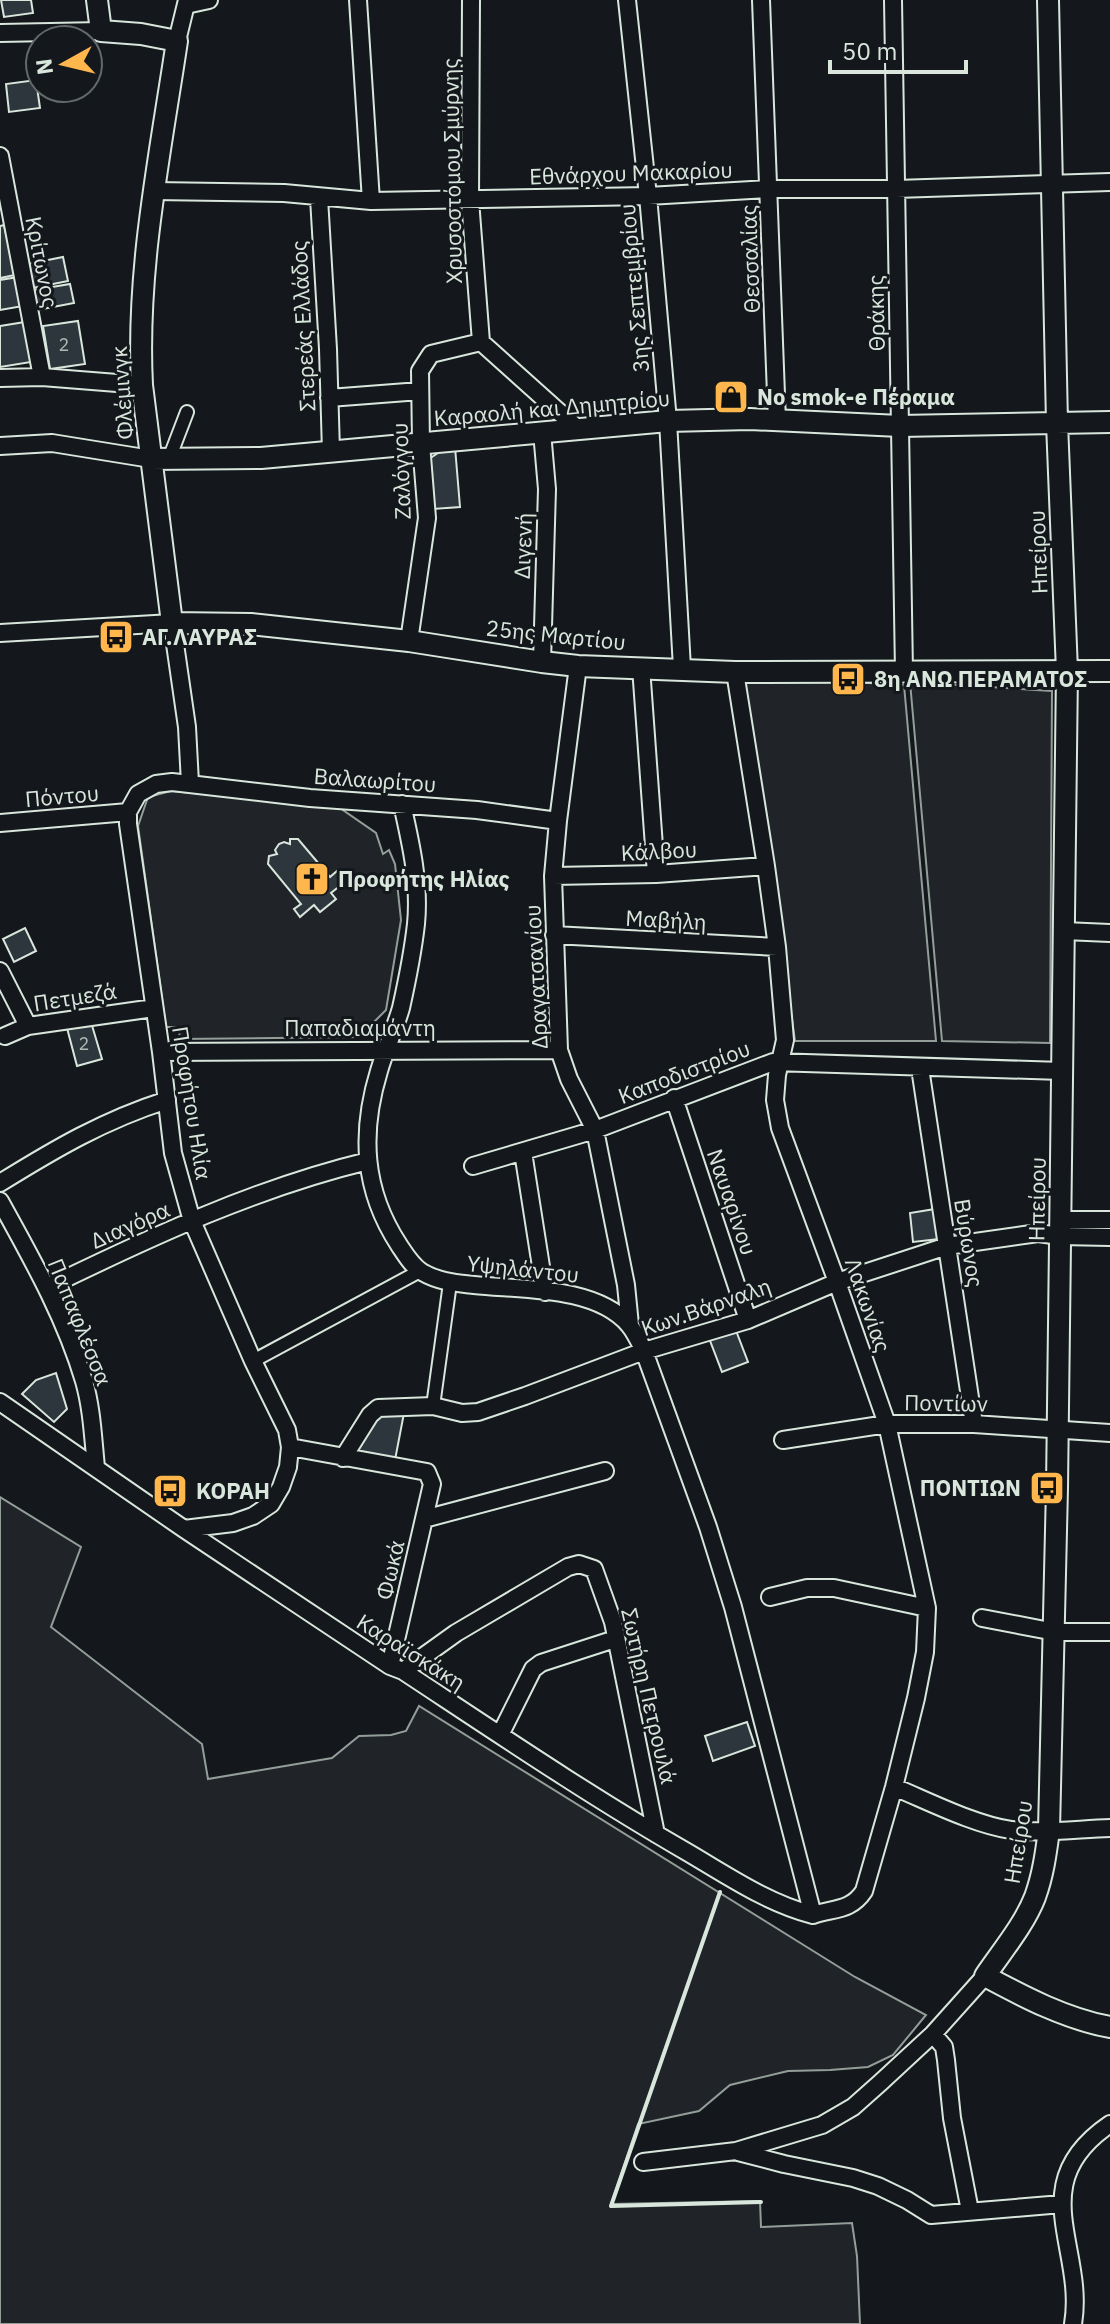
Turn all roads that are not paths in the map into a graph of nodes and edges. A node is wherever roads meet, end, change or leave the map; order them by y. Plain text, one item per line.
1 (97, 0) edge
2 (209, 0) edge
3 (358, 0) edge
4 (471, 0) edge
5 (627, 0) edge
6 (761, 0) edge
7 (893, 0) edge
8 (1048, 0) edge
9 (187, 3) edge
10 (100, 24) edge
11 (104, 31) edge
12 (0, 33) edge
13 (24, 33) edge
14 (177, 41) junction
15 (0, 156) edge
16 (1110, 182) edge
17 (1052, 185) junction
18 (770, 189) junction
19 (896, 189) junction
20 (154, 191) junction
21 (648, 196) junction
22 (319, 198) junction
23 (470, 200) junction
24 (371, 201) junction
25 (5, 213) edge
26 (481, 342) junction
27 (42, 377) junction
28 (0, 378) edge
29 (142, 385) junction
30 (420, 391) junction
31 (329, 398) junction
32 (187, 412) dead end
33 (668, 421) junction
34 (777, 421) junction
35 (1110, 422) edge
36 (1057, 423) junction
37 (900, 426) junction
38 (578, 429) junction
39 (542, 432) junction
40 (421, 444) junction
41 (0, 446) edge
42 (331, 452) junction
43 (160, 459) junction
44 (172, 623) junction
45 (0, 633) edge
46 (409, 641) junction
47 (542, 662) junction
48 (578, 666) junction
49 (641, 667) junction
50 (682, 668) junction
51 (1067, 671) junction
52 (1110, 671) edge
53 (735, 672) junction
54 (904, 672) junction
55 (190, 783) junction
56 (402, 804) junction
57 (128, 812) junction
58 (558, 821) junction
59 (0, 823) edge
60 (766, 866) junction
61 (656, 874) junction
62 (553, 876) junction
63 (1064, 931) junction
64 (1110, 933) edge
65 (554, 935) junction
66 (777, 947) junction
67 (0, 971) edge
68 (154, 1008) junction
69 (28, 1026) junction
70 (5, 1036) dead end
71 (385, 1049) junction
72 (559, 1050) junction
73 (161, 1052) junction
74 (780, 1062) junction
75 (920, 1068) junction
76 (1062, 1071) junction
77 (674, 1098) junction
78 (167, 1100) junction
79 (595, 1130) junction
80 (523, 1152) junction
81 (368, 1161) junction
82 (473, 1166) dead end
83 (0, 1183) edge
84 (0, 1201) edge
85 (1110, 1220) edge
86 (192, 1221) junction
87 (1060, 1228) junction
88 (1110, 1237) edge
89 (947, 1246) junction
90 (420, 1271) junction
91 (837, 1282) junction
92 (450, 1283) junction
93 (48, 1287) junction
94 (545, 1292) junction
95 (748, 1320) junction
96 (630, 1325) junction
97 (644, 1351) junction
98 (253, 1361) junction
99 (0, 1402) edge
100 (433, 1406) junction
101 (887, 1424) junction
102 (974, 1424) junction
103 (1058, 1431) junction
104 (1110, 1433) edge
105 (783, 1440) dead end
106 (290, 1447) junction
107 (343, 1458) junction
108 (96, 1467) junction
109 (605, 1471) dead end
110 (424, 1519) junction
111 (184, 1529) junction
112 (770, 1597) dead end
113 (927, 1608) junction
114 (982, 1618) dead end
115 (1055, 1632) junction
116 (1110, 1632) edge
117 (615, 1639) junction
118 (397, 1668) junction
119 (500, 1735) junction
120 (894, 1787) junction
121 (1110, 1828) edge
122 (1049, 1830) junction
123 (656, 1834) junction
124 (813, 1915) junction
125 (985, 1976) junction
126 (1110, 2027) edge
127 (933, 2034) junction
128 (1110, 2124) edge
129 (736, 2151) junction
130 (643, 2162) dead end
131 (1062, 2204) junction
132 (970, 2211) junction
133 (1073, 2324) edge

1 - 10 street
2 - 9 street
3 - 24 street
4 - 23 street, Χρυσοστόμου Σμύρνης
5 - 21 street, 3ης Σεπτεμβρίου
6 - 18 street, Θεσσαλίας
7 - 19 street, Θράκης
8 - 17 street, Ηπείρου
9 - 14 street, Φλέμινγκ
11 - 14 street
12 - 13 street
14 - 20 street, Φλέμινγκ
15 - 25 street, Κρίτωνος
16 - 17 street, Εθνάρχου Μακαρίου
17 - 19 street, Εθνάρχου Μακαρίου
17 - 36 street, Ηπείρου
18 - 19 street, Εθνάρχου Μακαρίου
18 - 21 street, Εθνάρχου Μακαρίου
18 - 34 street, Θεσσαλίας
19 - 37 street, Θράκης
20 - 22 street, Εθνάρχου Μακαρίου
20 - 29 street, Φλέμινγκ
21 - 23 street, Εθνάρχου Μακαρίου
21 - 33 street, 3ης Σεπτεμβρίου
22 - 24 street, Εθνάρχου Μακαρίου
22 - 31 street, Στερεάς Ελλάδος
23 - 24 street, Εθνάρχου Μακαρίου
23 - 26 street, Χρυσοστόμου Σμύρνης
25 - 27 street, Κρίτωνος
26 - 30 street, Ζαλόγγου
26 - 38 street
27 - 28 street
27 - 29 street
29 - 43 street, Φλέμινγκ
30 - 31 street, Καραολή και Δημητρίου
30 - 40 street, Ζαλόγγου
31 - 42 street, Στερεάς Ελλάδος
32 - 43 street
33 - 34 street, Καραολή και Δημητρίου
33 - 38 street, Καραολή και Δημητρίου
33 - 50 street, 3ης Σεπτεμβρίου
34 - 37 street, Καραολή και Δημητρίου
35 - 36 street, Καραολή και Δημητρίου
36 - 37 street, Καραολή και Δημητρίου
36 - 51 street, Ηπείρου
37 - 54 street, Θράκης
38 - 39 street, Καραολή και Δημητρίου
39 - 40 street, Καραολή και Δημητρίου
39 - 47 street, Διγενή
40 - 42 street, Καραολή και Δημητρίου
40 - 46 street, Ζαλόγγου
41 - 43 street, Καραολή και Δημητρίου
42 - 43 street, Καραολή και Δημητρίου
43 - 44 street, Φλέμινγκ
44 - 45 street, 25ης Μαρτίου
44 - 46 street, 25ης Μαρτίου
44 - 55 street, Φλέμινγκ
46 - 47 street, 25ης Μαρτίου
47 - 48 street, 25ης Μαρτίου
48 - 49 street, 25ης Μαρτίου
48 - 58 street, Δραγατσανίου
49 - 50 street, 25ης Μαρτίου
49 - 61 street
50 - 53 street, 25ης Μαρτίου
51 - 52 street, 25ης Μαρτίου
51 - 54 street, 25ης Μαρτίου
51 - 63 street, Ηπείρου
53 - 54 street, 25ης Μαρτίου
53 - 60 street, Λακωνίας
55 - 56 street, Βαλαωρίτου
55 - 57 street
56 - 58 street, Βαλαωρίτου
56 - 71 street
57 - 59 street, Πόντου
57 - 68 street, Προφήτου Ηλία
58 - 62 street, Δραγατσανίου
60 - 61 street, Κάλβου
60 - 66 street, Λακωνίας
61 - 62 street, Κάλβου
62 - 65 street, Δραγατσανίου
63 - 64 street
63 - 76 street, Ηπείρου
65 - 66 street, Μαβήλη
65 - 72 street, Δραγατσανίου
66 - 74 street, Λακωνίας
67 - 69 street
68 - 69 street, Πετμεζά
68 - 73 street, Προφήτου Ηλία
69 - 70 street, Πετμεζά
71 - 72 street, Παπαδιαμάντη
71 - 73 street, Παπαδιαμάντη
71 - 81 street
72 - 79 street, Δραγατσανίου
73 - 78 street, Προφήτου Ηλία
74 - 75 street, Καποδιστρίου
74 - 77 street, Καποδιστρίου
74 - 91 street, Λακωνίας
75 - 76 street, Καποδιστρίου
75 - 89 street, Βύρωνος
76 - 87 street, Ηπείρου
77 - 79 street, Καποδιστρίου
77 - 95 street, Ναυαρίνου
78 - 83 street
78 - 86 street, Προφήτου Ηλία
79 - 80 street, Καποδιστρίου
79 - 96 street, Δραγατσανίου
80 - 82 street, Καποδιστρίου
80 - 94 street
81 - 86 street, Διαγόρα
81 - 90 street
84 - 93 street, Παπαφλέσσα
85 - 87 street, Κων.Βάρναλη
86 - 93 street, Διαγόρα
86 - 98 street, Προφήτου Ηλία
87 - 88 street, Κων.Βάρναλη
87 - 89 street, Κων.Βάρναλη
87 - 103 street, Ηπείρου
89 - 91 street, Κων.Βάρναλη
89 - 102 street, Βύρωνος
90 - 92 street, Υψηλάντου
90 - 98 street
91 - 95 street, Κων.Βάρναλη
91 - 101 street, Λακωνίας
92 - 94 street, Υψηλάντου
92 - 100 street
93 - 108 street, Παπαφλέσσα
94 - 96 street, Υψηλάντου
95 - 97 street, Κων.Βάρναλη
96 - 97 street, Υψηλάντου
97 - 100 street, Κων.Βάρναλη
97 - 124 street, Υψηλάντου
98 - 106 street, Προφήτου Ηλία
99 - 108 street, Καραϊσκάκη
100 - 107 street, Κων.Βάρναλη
101 - 102 street, Ποντίων
101 - 105 street, Ποντίων
101 - 113 street, Λακωνίας
102 - 103 street, Ποντίων
103 - 104 street, Ποντίων
103 - 115 street, Ηπείρου
106 - 107 street
106 - 111 street
107 - 110 street, Φωκά
108 - 111 street, Καραϊσκάκη
109 - 110 street
110 - 118 street, Φωκά
111 - 118 street, Καραϊσκάκη
112 - 113 street
113 - 120 street, Λακωνίας
114 - 115 street
115 - 116 street
115 - 122 street, Ηπείρου
117 - 118 street, Σωτήρη Πετρουλά
117 - 119 street
117 - 123 street, Σωτήρη Πετρουλά
118 - 119 street, Καραϊσκάκη
119 - 123 street, Καραϊσκάκη
120 - 122 street
120 - 124 street, Λακωνίας
121 - 122 street
122 - 125 street, Ηπείρου
123 - 124 street, Καραϊσκάκη
125 - 126 street
125 - 127 street, Ηπείρου
127 - 129 street, Ηπείρου
127 - 132 street
128 - 131 street
129 - 130 street, Ηπείρου
129 - 132 street
131 - 132 street
131 - 133 street

